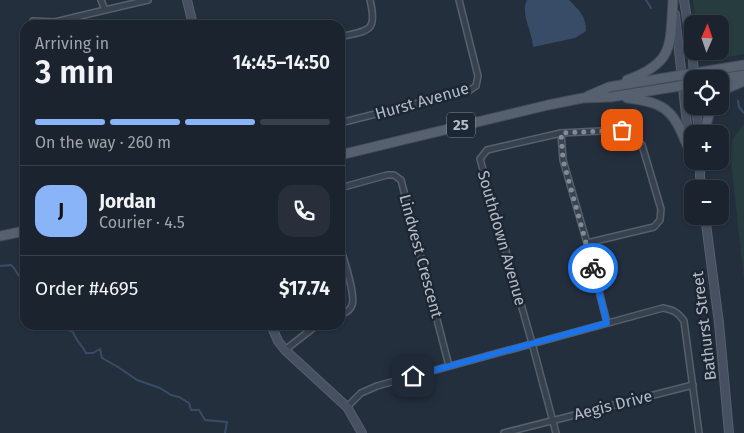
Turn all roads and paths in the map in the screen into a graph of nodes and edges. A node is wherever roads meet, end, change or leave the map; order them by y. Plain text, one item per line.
1 (101, 0) edge
2 (148, 0) edge
3 (187, 0) edge
4 (370, 0) edge
5 (459, 0) edge
6 (673, 0) edge
7 (684, 0) edge
8 (105, 10) junction
9 (63, 20) edge
10 (192, 20) edge
11 (345, 36) edge
12 (744, 65) edge
13 (693, 70) edge
14 (721, 70) edge
15 (682, 75) junction
16 (744, 76) edge
17 (729, 78) edge
18 (744, 81) edge
19 (683, 85) junction
20 (609, 87) junction
21 (729, 88) edge
22 (617, 96) junction
23 (583, 98) junction
24 (345, 122) edge
25 (688, 125) edge
26 (561, 133) junction
27 (684, 139) edge
28 (345, 154) edge
29 (698, 170) edge
30 (700, 170) edge
31 (700, 175) junction
32 (700, 180) edge
33 (345, 187) edge
34 (706, 225) edge
35 (20, 232) edge
36 (0, 236) edge
37 (587, 244) junction
38 (345, 265) edge
39 (345, 313) edge
40 (607, 323) junction
41 (273, 330) edge
42 (311, 330) edge
43 (532, 343) junction
44 (285, 350) junction
45 (449, 366) junction
46 (692, 385) junction
47 (347, 407) junction
48 (553, 421) junction
49 (362, 433) edge
50 (504, 433) edge
51 (556, 433) edge
52 (699, 433) edge
53 (729, 433) edge

1 - 8 street
2 - 8 street
3 - 10 main road
4 - 11 street
5 - 24 street, Hurst Avenue
6 - 15 main road
6 - 20 main road
7 - 13 main road
8 - 9 street
12 - 14 main road, 25
15 - 19 main road
15 - 20 main road, 25
16 - 17 main road
18 - 21 main road
19 - 22 main road, 25
19 - 25 main road
20 - 23 main road, 25
22 - 23 main road, 25
22 - 27 main road
23 - 28 main road, 25
26 - 37 street
26 - 37 street, Southdown Avenue
26 - 43 street, Southdown Avenue
29 - 31 main road
30 - 31 main road
31 - 32 main road
33 - 45 street, Lindvest Crescent
34 - 53 main road, Bathurst Street
35 - 36 main road
37 - 40 street
38 - 39 street
40 - 43 street
40 - 46 street
41 - 44 main road
42 - 44 street
43 - 45 street
43 - 48 street, Southdown Avenue
44 - 47 main road
45 - 47 street
46 - 48 street, Aegis Drive
46 - 52 street
47 - 49 main road
48 - 50 street, Aegis Drive
48 - 51 street, Southdown Avenue

